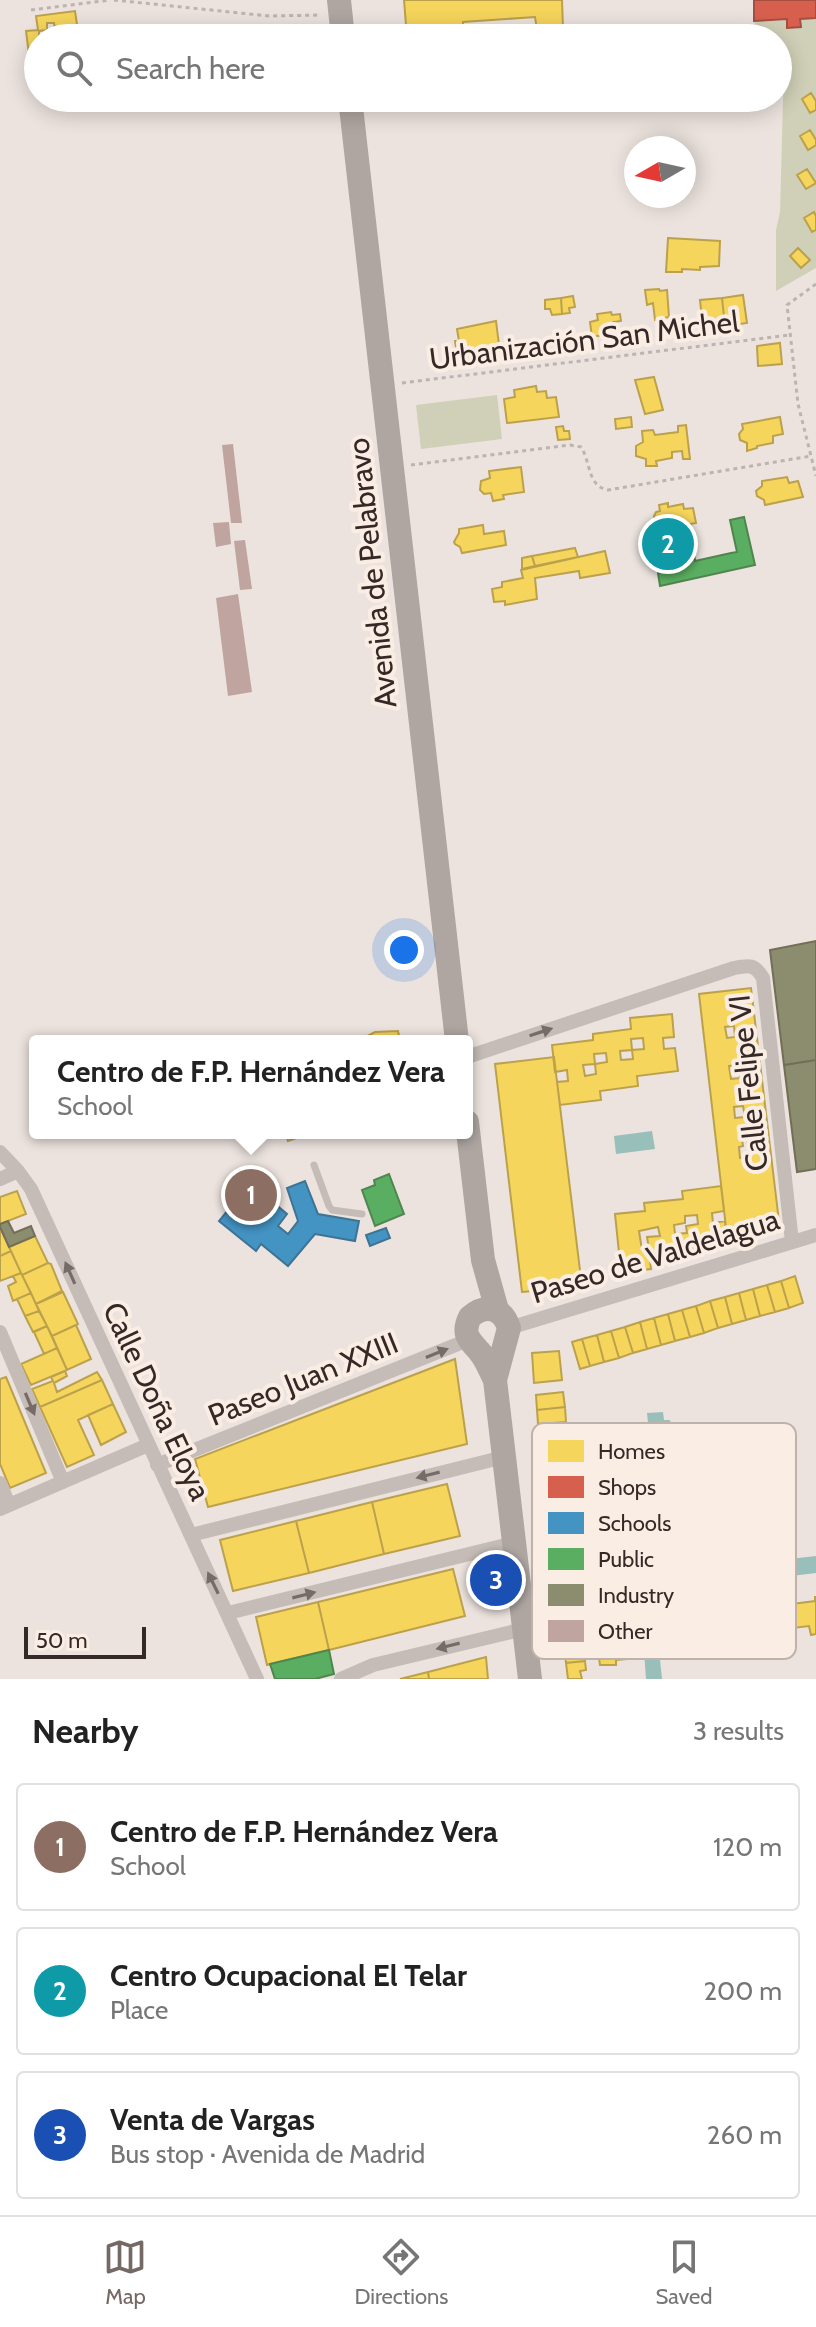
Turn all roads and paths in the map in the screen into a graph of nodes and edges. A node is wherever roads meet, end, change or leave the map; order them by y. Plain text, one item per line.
1 (112, 0) edge
2 (31, 10) dead end
3 (341, 17) edge
4 (352, 112) edge
5 (816, 284) edge
6 (790, 335) junction
7 (383, 385) junction
8 (811, 456) junction
9 (392, 468) junction
10 (816, 476) edge
11 (456, 1035) edge
12 (473, 1055) edge
13 (469, 1139) edge
14 (0, 1152) edge
15 (314, 1165) dead end
16 (18, 1171) junction
17 (0, 1179) edge
18 (362, 1214) dead end
19 (816, 1235) edge
20 (792, 1242) junction
21 (497, 1323) junction
22 (0, 1332) edge
23 (473, 1345) junction
24 (495, 1380) junction
25 (148, 1445) junction
26 (504, 1457) junction
27 (157, 1465) junction
28 (63, 1482) junction
29 (0, 1483) edge
30 (5, 1507) edge
31 (191, 1535) junction
32 (514, 1543) junction
33 (228, 1613) junction
34 (524, 1629) junction
35 (257, 1679) edge
36 (341, 1679) edge
37 (530, 1679) edge

1 - 2 path
1 - 3 path
4 - 7 highway, Avenida de Pelabravo
5 - 6 path
6 - 7 path, Urbanización San Michel
6 - 8 path
7 - 9 highway, Avenida de Pelabravo
8 - 9 path
8 - 10 path
9 - 11 highway, Avenida de Pelabravo
12 -> 20 street, Calle Felipe VI
13 - 21 highway
14 - 16 street, Calle Doña Eloya
15 - 18 lane
16 - 17 street
25 -> 16 street, Calle Doña Eloya
19 - 20 street, Paseo de Valdelagua
20 - 21 street, Paseo de Valdelagua
21 - 23 highway
21 - 23 highway
21 - 24 highway
22 -> 28 street
23 - 24 highway
27 -> 23 street, Paseo Juan XXIII
24 - 26 highway
25 - 27 street, Calle Doña Eloya
25 - 28 street
26 -> 31 street
26 - 32 highway
27 - 31 street, Calle Doña Eloya
28 - 30 street
29 - 30 street
33 -> 31 street, Calle Doña Eloya
33 -> 32 street
32 - 34 highway
33 - 35 street, Calle Doña Eloya
34 -> 36 street
34 - 37 highway

